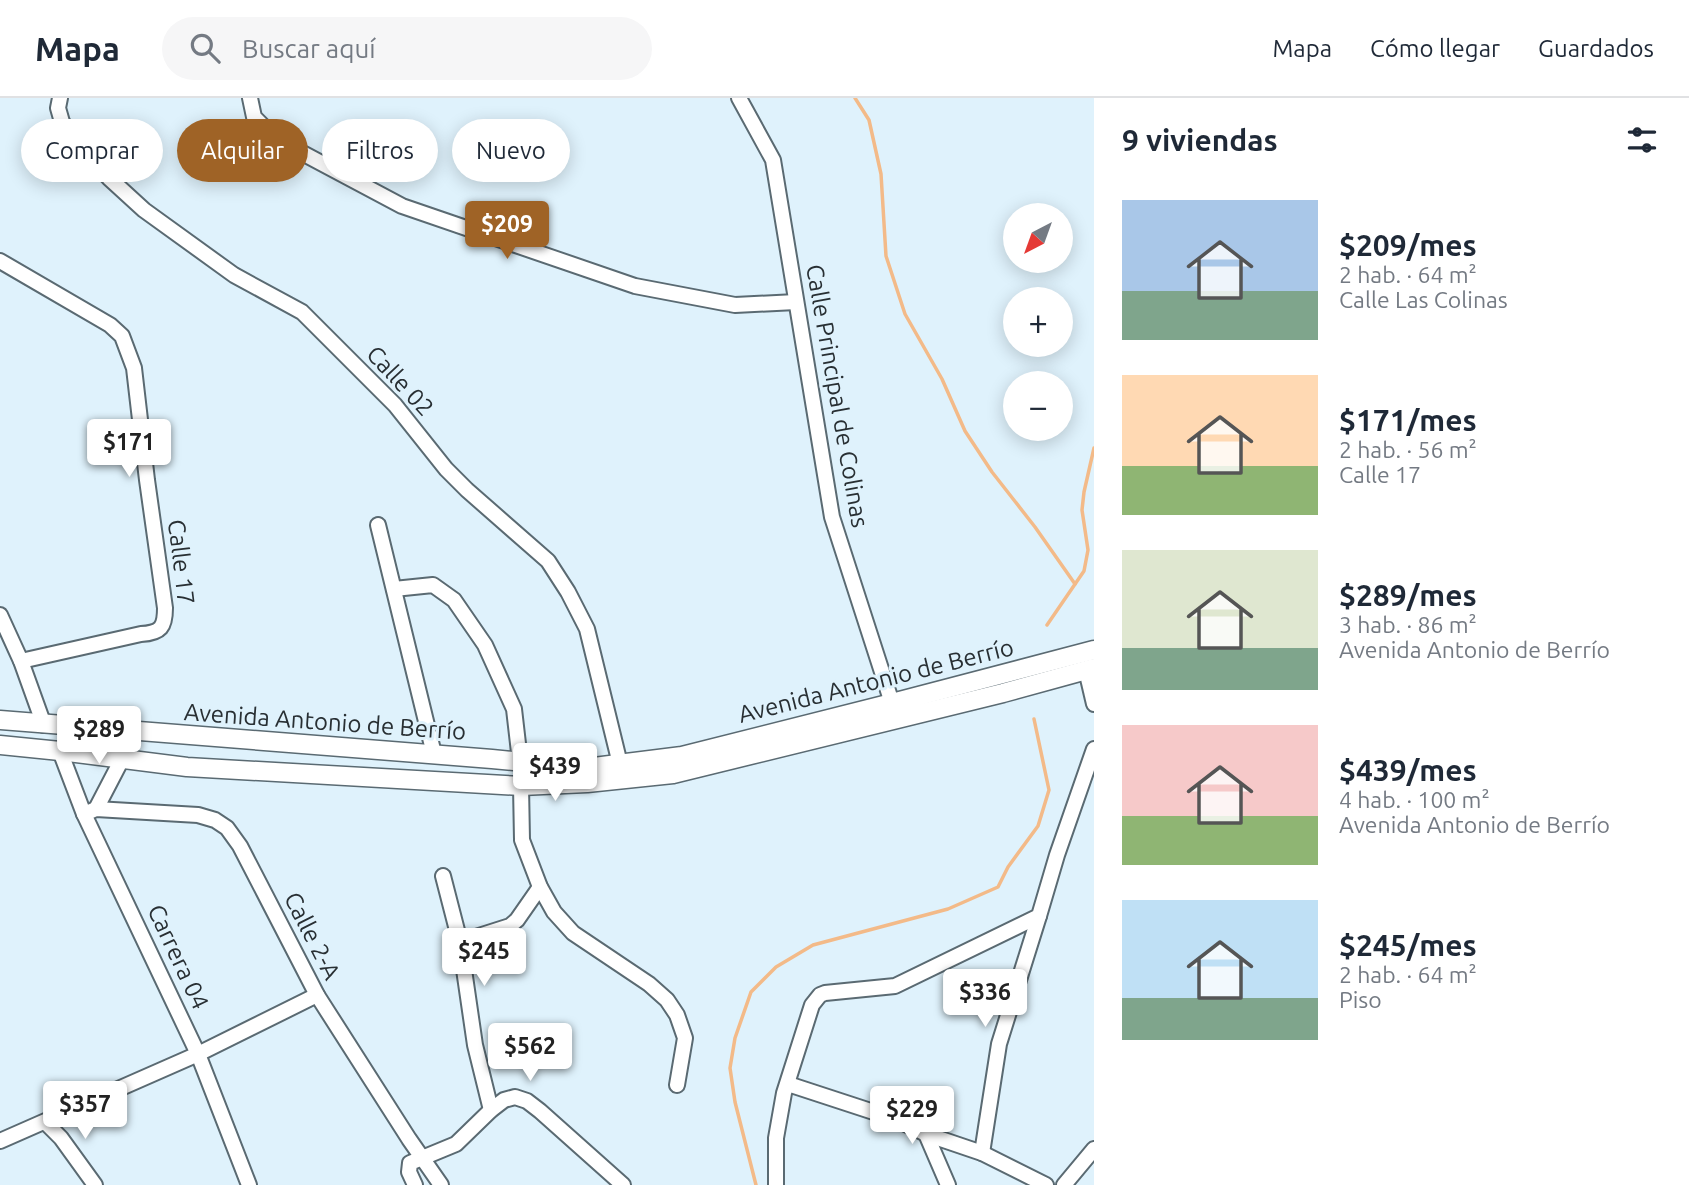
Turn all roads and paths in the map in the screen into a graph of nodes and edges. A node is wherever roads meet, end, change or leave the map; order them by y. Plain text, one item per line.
1 (60, 98) edge
2 (250, 98) edge
3 (739, 98) edge
4 (0, 261) edge
5 (796, 302) junction
6 (378, 525) dead end
7 (394, 589) junction
8 (0, 615) edge
9 (1094, 649) edge
10 (21, 661) junction
11 (1090, 669) edge
12 (892, 703) junction
13 (1094, 704) edge
14 (0, 720) edge
15 (44, 725) junction
16 (126, 731) junction
17 (0, 745) edge
18 (1094, 749) edge
19 (60, 751) junction
20 (434, 754) junction
21 (122, 759) junction
22 (520, 761) junction
23 (620, 764) junction
24 (522, 786) junction
25 (90, 811) junction
26 (443, 876) dead end
27 (540, 887) junction
28 (1039, 916) junction
29 (460, 942) junction
30 (317, 995) junction
31 (198, 1054) junction
32 (788, 1084) junction
33 (677, 1085) dead end
34 (491, 1110) junction
35 (45, 1122) junction
36 (926, 1134) junction
37 (0, 1141) edge
38 (1094, 1149) edge
39 (982, 1153) junction
40 (423, 1159) junction
41 (95, 1185) edge
42 (249, 1185) edge
43 (415, 1185) edge
44 (441, 1185) edge
45 (623, 1185) edge
46 (776, 1185) edge
47 (948, 1185) edge
48 (1046, 1185) edge
49 (1064, 1185) edge

1 - 23 street, Calle 02
2 - 5 street
3 - 5 street, Calle Principal de Colinas
4 - 10 street, Calle 17
5 - 12 street, Calle Principal de Colinas
6 - 7 street
7 - 20 street
7 - 22 street
8 - 10 street
9 - 12 street, Avenida Antonio de Berrío
10 - 15 street
11 - 13 street
11 - 24 street, Avenida Antonio de Berrío
12 - 23 street, Avenida Antonio de Berrío
14 - 15 street, Avenida Antonio de Berrío
15 - 16 street, Avenida Antonio de Berrío
16 - 20 street, Avenida Antonio de Berrío
16 - 21 street
17 - 19 street, Avenida Antonio de Berrío
18 - 28 street
19 - 21 street, Avenida Antonio de Berrío
19 - 25 street, Carrera 04
20 - 22 street, Avenida Antonio de Berrío
21 - 24 street, Avenida Antonio de Berrío
21 - 25 street
22 - 23 street, Avenida Antonio de Berrío
24 - 27 street
25 - 30 street, Calle 2-A
25 - 31 street, Carrera 04
26 - 29 street
27 - 29 street
27 - 33 street
28 - 32 street
28 - 39 street
29 - 34 street
30 - 31 street
30 - 40 street, Calle 2-A
31 - 35 street
31 - 42 street, Carrera 04
32 - 36 street
32 - 46 street
34 - 40 street
34 - 45 street
35 - 37 street
35 - 41 street
36 - 39 street
36 - 47 street
38 - 49 street
39 - 48 street
40 - 43 street
40 - 44 street, Calle 2-A

